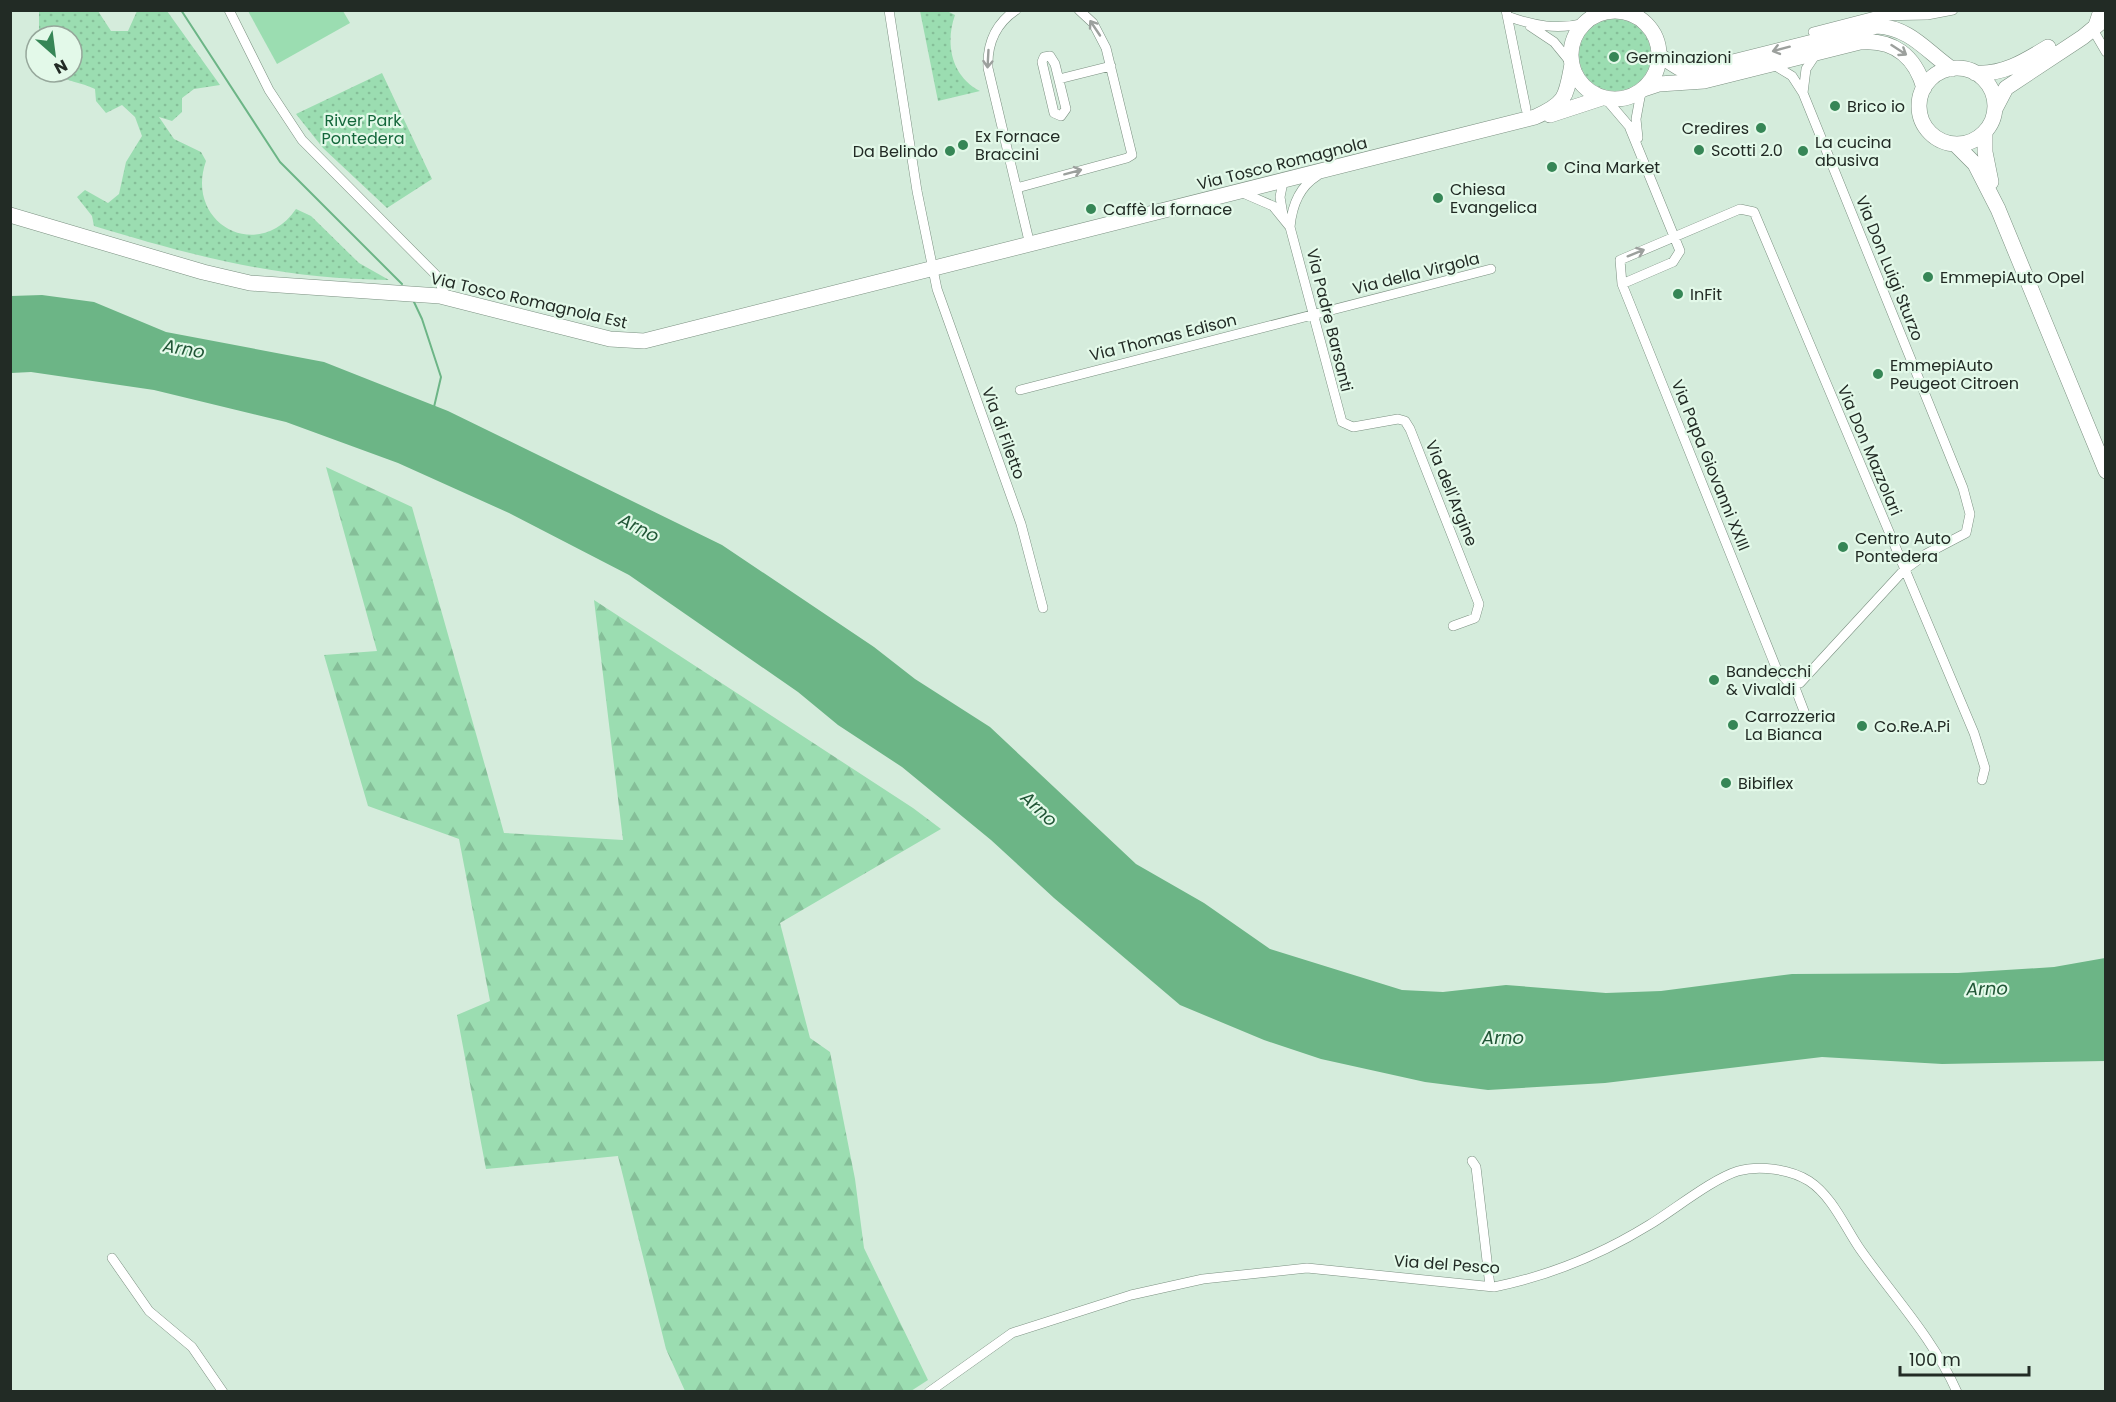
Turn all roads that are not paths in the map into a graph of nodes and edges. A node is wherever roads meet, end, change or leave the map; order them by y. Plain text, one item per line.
1 (229, 10) edge
2 (889, 10) edge
3 (1016, 10) edge
4 (1079, 10) edge
5 (1638, 10) edge
6 (1953, 10) edge
7 (2098, 10) edge
8 (1507, 14) edge
9 (1595, 16) edge
10 (2106, 18) edge
11 (1525, 23) junction
12 (1647, 24) junction
13 (2092, 28) junction
14 (1813, 32) dead end
15 (1817, 52) junction
16 (2106, 52) edge
17 (1660, 56) junction
18 (1572, 64) junction
19 (1772, 64) junction
20 (1111, 66) junction
21 (1952, 69) junction
22 (1975, 74) junction
23 (1059, 79) junction
24 (1924, 88) junction
25 (1643, 90) junction
26 (1803, 93) junction
27 (1604, 98) junction
28 (1994, 112) junction
29 (1530, 113) junction
30 (1985, 132) junction
31 (1955, 144) junction
32 (1640, 150) junction
33 (1326, 171) junction
34 (1283, 182) junction
35 (1017, 188) junction
36 (1239, 193) junction
37 (1295, 203) junction
38 (1998, 208) junction
39 (10, 215) edge
40 (1283, 215) junction
41 (1290, 227) junction
42 (1675, 237) junction
43 (1030, 245) junction
44 (933, 269) junction
45 (1491, 269) dead end
46 (1622, 284) junction
47 (446, 297) junction
48 (1313, 314) junction
49 (1020, 390) dead end
50 (1341, 420) joint
51 (2106, 471) edge
52 (1904, 570) junction
53 (1043, 608) dead end
54 (1453, 627) dead end
55 (1794, 685) junction
56 (1807, 719) dead end
57 (1982, 780) dead end
58 (1472, 1161) dead end
59 (112, 1258) dead end
60 (1490, 1286) junction
61 (223, 1392) edge
62 (929, 1392) edge
63 (1957, 1392) edge

1 - 47 street
2 - 44 street, Via di Filetto
3 -> 35 street
20 -> 4 street
5 - 12 main road
6 - 14 street
7 - 13 street
8 - 11 street
8 - 29 street
9 - 11 street
9 - 12 main road
9 - 18 main road
10 - 13 main road
11 - 18 street
12 - 17 main road
13 - 16 street
13 - 22 main road
13 - 28 main road
15 - 19 main road
15 -> 24 main road
15 - 26 street
21 -> 17 main road
17 - 25 main road
18 - 27 main road
18 - 29 main road, Via Tosco Romagnola
19 - 25 main road
19 - 26 street, Via Don Luigi Sturzo
20 - 23 street
35 -> 20 street
21 - 22 main road
21 - 24 main road
22 - 28 main road
23 - 23 street
24 - 31 main road
25 - 27 main road
25 - 32 street
26 - 52 street, Via Don Luigi Sturzo
27 - 29 main road, Via Tosco Romagnola
27 - 32 street
28 - 30 main road
29 - 33 main road, Via Tosco Romagnola
30 - 31 main road
30 - 38 main road
31 - 38 main road
32 - 42 street
33 - 34 main road, Via Tosco Romagnola
33 - 37 street, Via Padre Barsanti
34 - 36 main road, Via Tosco Romagnola
34 - 37 street
34 - 40 street, Via Padre Barsanti
35 - 43 street
36 - 40 street, Via Padre Barsanti
36 - 43 main road, Via Tosco Romagnola
37 - 41 street, Via Padre Barsanti
38 - 51 main road
39 - 47 main road, Via Tosco Romagnola Est
40 - 41 street, Via Padre Barsanti
41 - 48 street, Via Padre Barsanti
46 -> 42 street
42 - 46 street
42 - 52 street, Via Don Mazzolari
43 - 44 main road, Via Tosco Romagnola
44 - 47 main road, Via Tosco Romagnola Est
44 - 53 street, Via di Filetto
45 - 48 street, Via della Virgola
46 - 55 street, Via Papa Giovanni XXIII
48 - 49 street, Via Thomas Edison
48 - 50 street, Via Padre Barsanti
50 - 54 street, Via dell'Argine
52 - 55 street
52 - 57 street, Via Don Mazzolari
55 - 56 street
58 - 60 street
59 - 61 street
60 - 62 street, Via del Pesco
60 - 63 street, Via del Pesco

